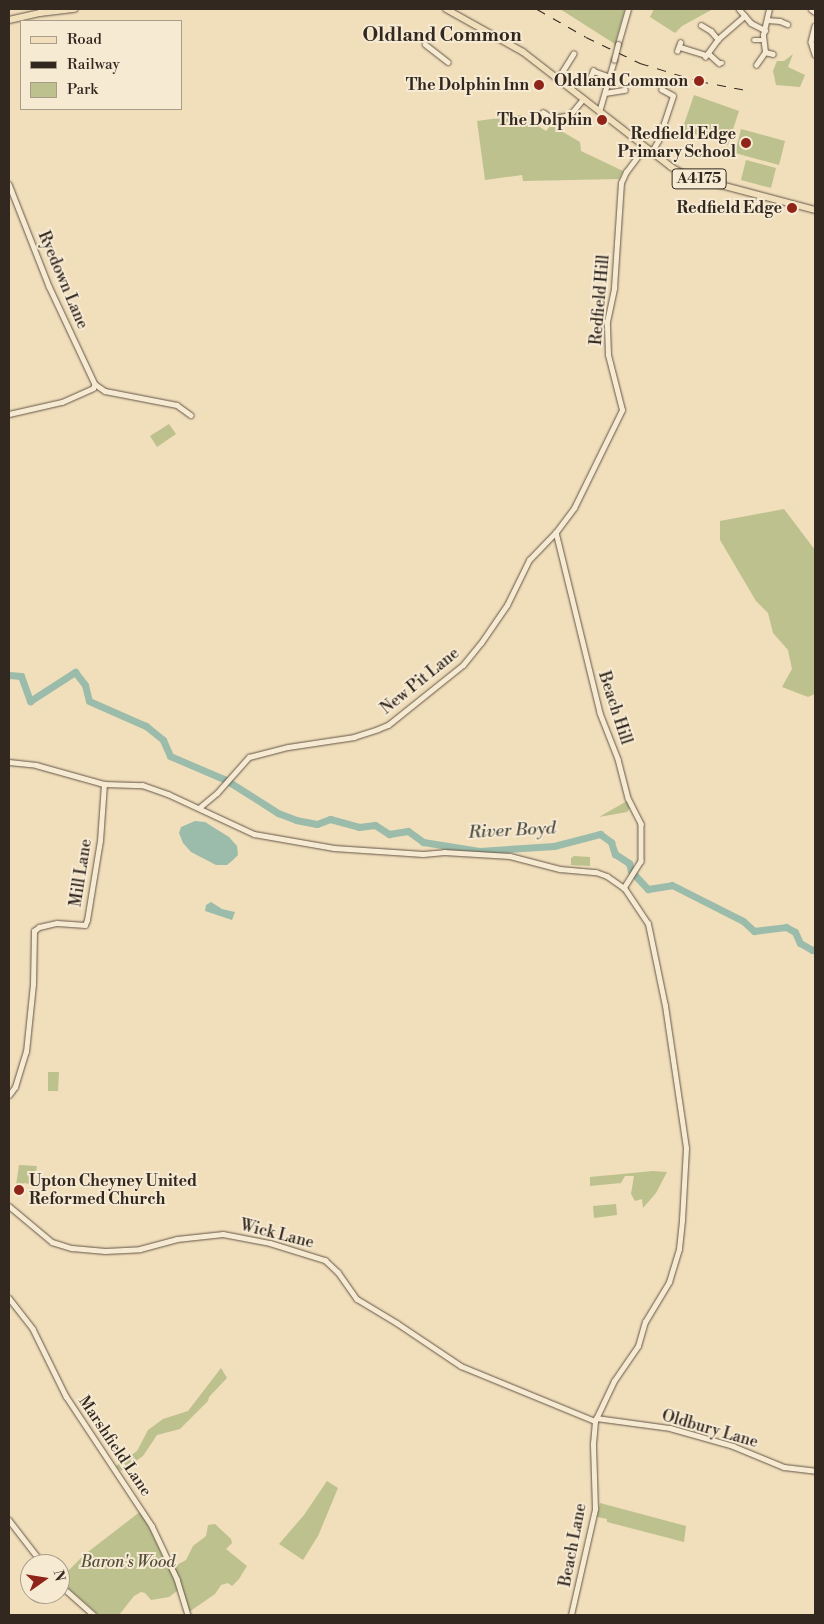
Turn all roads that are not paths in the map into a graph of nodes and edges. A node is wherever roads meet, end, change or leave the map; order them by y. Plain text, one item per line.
1 (75, 9) edge
2 (446, 9) edge
3 (628, 9) edge
4 (739, 9) edge
5 (769, 9) edge
6 (811, 9) edge
7 (40, 11) edge
8 (815, 12) edge
9 (744, 16) junction
10 (9, 20) edge
11 (767, 20) junction
12 (787, 24) dead end
13 (702, 25) dead end
14 (815, 26) edge
15 (765, 30) junction
16 (718, 39) junction
17 (754, 40) dead end
18 (763, 40) junction
19 (425, 44) dead end
20 (679, 47) dead end
21 (765, 52) junction
22 (573, 54) dead end
23 (773, 54) dead end
24 (815, 54) edge
25 (706, 55) junction
26 (448, 62) dead end
27 (722, 63) dead end
28 (756, 65) dead end
29 (610, 76) junction
30 (590, 78) dead end
31 (557, 80) junction
32 (662, 87) dead end
33 (625, 90) dead end
34 (605, 93) junction
35 (583, 98) junction
36 (543, 112) dead end
37 (599, 112) junction
38 (644, 148) junction
39 (651, 153) junction
40 (9, 184) edge
41 (815, 210) edge
42 (95, 384) junction
43 (9, 414) edge
44 (190, 414) dead end
45 (556, 532) junction
46 (9, 762) edge
47 (104, 784) junction
48 (199, 808) junction
49 (624, 888) junction
50 (9, 1095) edge
51 (9, 1206) edge
52 (9, 1298) edge
53 (595, 1420) junction
54 (815, 1470) edge
55 (9, 1520) edge
56 (35, 1554) edge
57 (70, 1594) edge
58 (94, 1615) edge
59 (188, 1615) edge
60 (572, 1615) edge

1 - 7 main road
2 - 31 main road, A4175
3 - 29 street, bridge
4 - 9 street
5 - 11 street
6 - 8 street
7 - 10 main road
9 - 15 street
9 - 16 street
11 - 12 street
11 - 15 street
13 - 16 street
14 - 24 street
15 - 18 street
16 - 25 street
17 - 18 street
18 - 21 street
19 - 26 street
20 - 25 street
21 - 23 street
21 - 28 street
22 - 31 street
25 - 27 street
29 - 30 street
29 - 34 street
31 - 35 main road, A4175
32 - 39 street
33 - 34 street
34 - 37 street
35 - 36 street
35 - 37 main road, A4175
37 - 38 main road, A4175
38 - 39 main road, A4175
38 - 45 street, Redfield Hill
39 - 41 main road, A4175
40 - 42 street, Ryedown Lane
42 - 43 street
42 - 44 street
45 - 48 street, New Pit Lane
45 - 49 street, Beach Hill
46 - 47 street
47 - 48 street
47 - 50 street, Mill Lane
48 - 49 street
49 - 53 street
51 - 53 street, Wick Lane
52 - 59 street, Marshfield Lane
53 - 54 street, Oldbury Lane
53 - 60 street, Beach Lane
55 - 56 street
57 - 58 street

